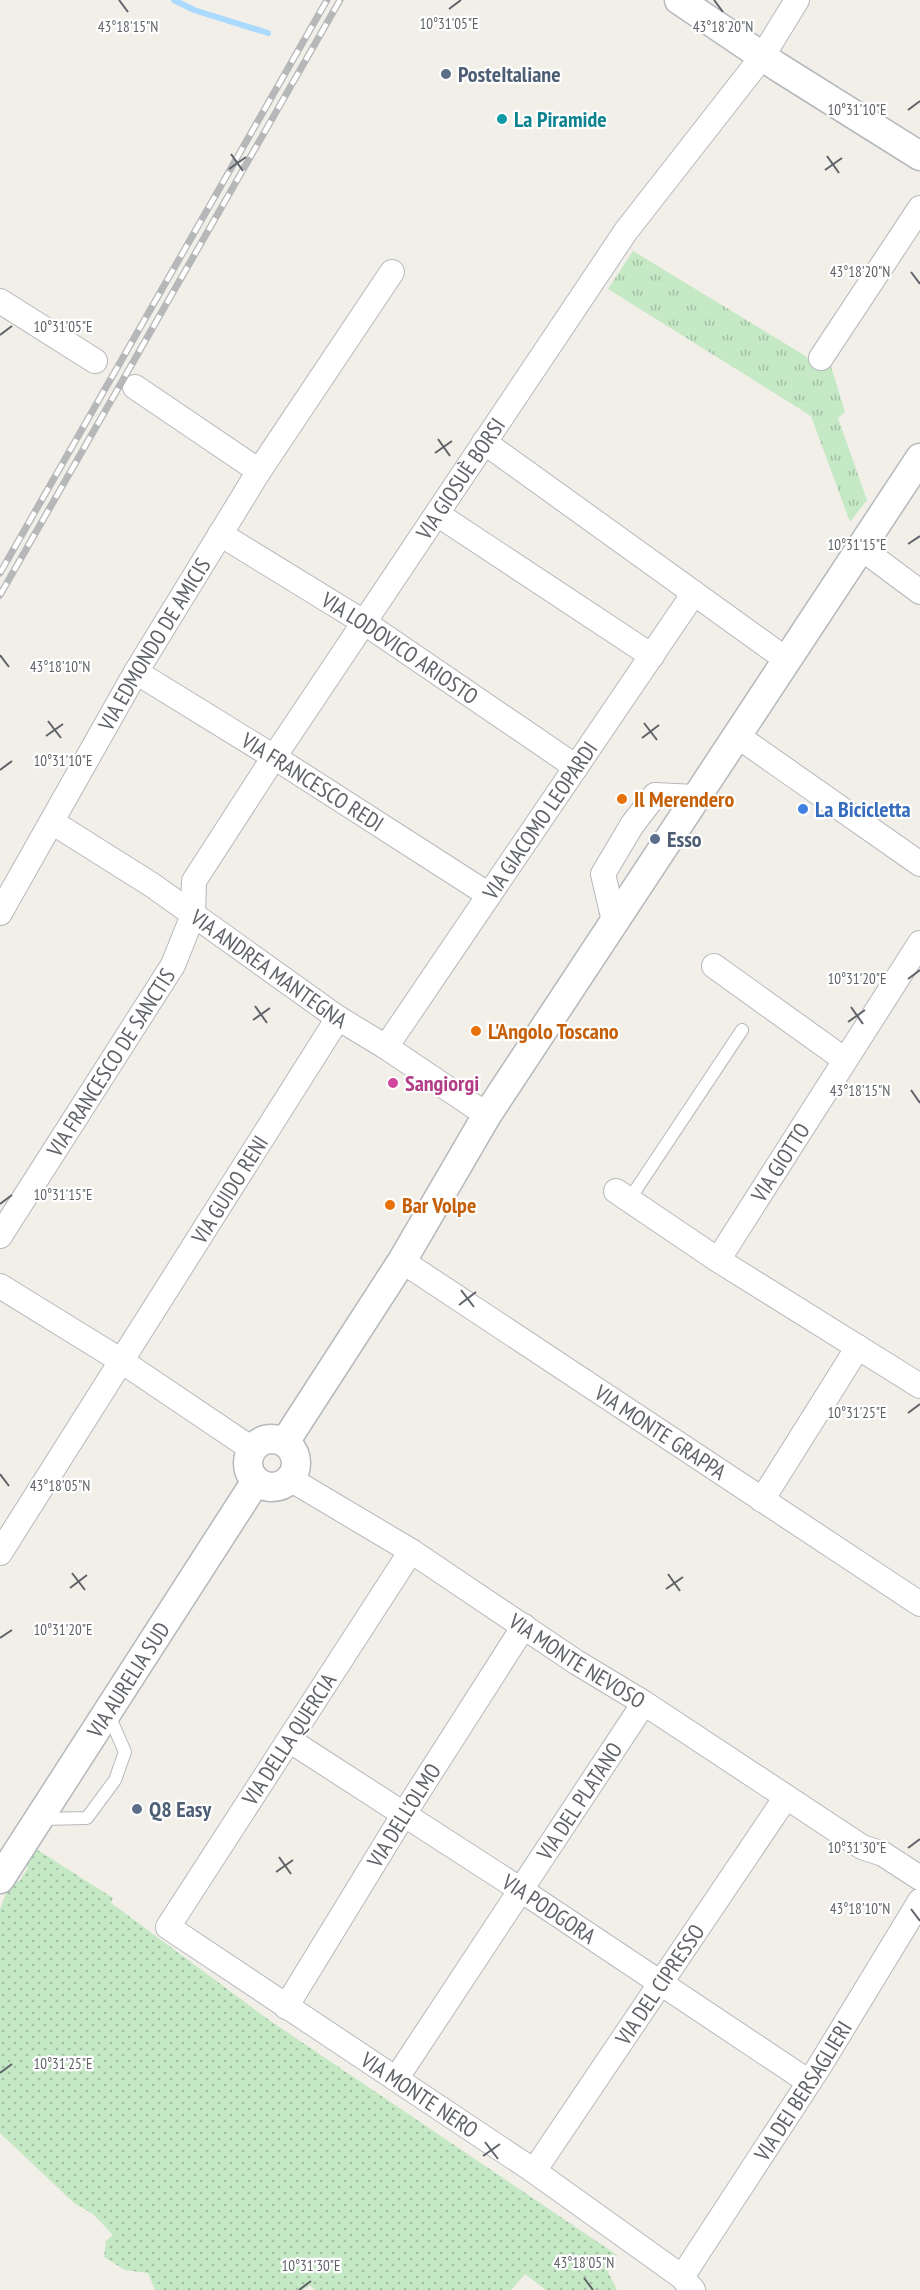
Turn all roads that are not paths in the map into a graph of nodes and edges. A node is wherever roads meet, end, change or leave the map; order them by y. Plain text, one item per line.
1 (679, 0) edge
2 (797, 0) edge
3 (762, 57) junction
4 (920, 156) edge
5 (920, 208) edge
6 (392, 272) dead end
7 (0, 300) edge
8 (821, 358) dead end
9 (95, 361) dead end
10 (135, 387) dead end
11 (484, 442) junction
12 (920, 458) edge
13 (259, 471) junction
14 (437, 514) junction
15 (220, 534) junction
16 (861, 548) junction
17 (920, 592) edge
18 (694, 593) junction
19 (364, 623) junction
20 (652, 656) junction
21 (787, 660) junction
22 (136, 672) junction
23 (736, 735) junction
24 (274, 757) junction
25 (576, 767) junction
26 (696, 797) junction
27 (52, 822) junction
28 (920, 864) edge
29 (489, 895) junction
30 (0, 913) edge
31 (193, 915) junction
32 (614, 921) junction
33 (920, 943) edge
34 (714, 966) dead end
35 (338, 1018) junction
36 (742, 1030) dead end
37 (386, 1047) junction
38 (845, 1060) junction
39 (487, 1115) junction
40 (623, 1196) joint
41 (0, 1236) edge
42 (718, 1260) junction
43 (402, 1261) junction
44 (0, 1286) edge
45 (858, 1347) junction
46 (120, 1360) junction
47 (920, 1386) edge
48 (285, 1442) junction
49 (252, 1449) junction
50 (290, 1479) junction
51 (256, 1481) junction
52 (762, 1500) junction
53 (411, 1551) junction
54 (0, 1553) edge
55 (920, 1604) edge
56 (524, 1626) junction
57 (644, 1703) junction
58 (108, 1713) junction
59 (289, 1740) junction
60 (786, 1797) junction
61 (404, 1814) junction
62 (41, 1819) junction
63 (862, 1847) junction
64 (920, 1878) edge
65 (0, 1880) edge
66 (521, 1890) junction
67 (920, 1894) edge
68 (920, 1901) edge
69 (168, 1927) joint
70 (660, 1984) junction
71 (286, 2007) junction
72 (396, 2079) junction
73 (808, 2082) junction
74 (534, 2171) junction
75 (687, 2283) edge

1 - 3 street
2 - 3 street, VIA GIOSUÈ BORSI
3 - 4 street
3 - 11 street, VIA GIOSUÈ BORSI
5 - 8 street
6 - 13 street, VIA EDMONDO DE AMICIS
7 - 9 street
10 - 13 street
11 - 14 street, VIA GIOSUÈ BORSI
11 - 18 street
12 - 16 street
13 - 15 street, VIA EDMONDO DE AMICIS
14 - 19 street, VIA GIOSUÈ BORSI
14 - 20 street
15 - 19 street, VIA LODOVICO ARIOSTO
15 - 22 street, VIA EDMONDO DE AMICIS
16 - 17 street
16 - 21 street
18 - 20 street, VIA GIACOMO LEOPARDI
18 - 21 street
19 - 24 street, VIA GIOSUÈ BORSI
19 - 25 street, VIA LODOVICO ARIOSTO
20 - 25 street, VIA GIACOMO LEOPARDI
21 - 23 street
22 - 24 street, VIA FRANCESCO REDI
22 - 27 street, VIA EDMONDO DE AMICIS
23 - 26 street
23 - 28 street
24 - 29 street, VIA FRANCESCO REDI
24 - 31 street, VIA GIOSUÈ BORSI
25 - 29 street, VIA GIACOMO LEOPARDI
26 - 32 street
26 - 32 street
27 - 30 street, VIA EDMONDO DE AMICIS
27 - 31 street, VIA ANDREA MANTEGNA
29 - 37 street, VIA GIACOMO LEOPARDI
31 - 35 street, VIA ANDREA MANTEGNA
31 - 41 street, VIA FRANCESCO DE SANCTIS
32 - 39 street
33 - 38 street, VIA GIOTTO
34 - 38 street
35 - 37 street, VIA ANDREA MANTEGNA
35 - 46 street, VIA GUIDO RENI
36 - 40 lane
37 - 39 street, VIA ANDREA MANTEGNA
38 - 42 street, VIA GIOTTO
39 - 43 street
40 - 42 street
42 - 45 street
43 - 48 street
43 - 52 street, VIA MONTE GRAPPA
44 - 46 street
45 - 47 street
45 - 52 street
46 - 49 street
46 - 54 street, VIA GUIDO RENI
48 - 49 street
48 - 50 street
49 - 51 street
50 - 51 street
50 - 53 street, VIA MONTE NEVOSO
51 - 58 street, VIA AURELIA SUD
52 - 55 street, VIA MONTE GRAPPA
53 - 56 street, VIA MONTE NEVOSO
53 - 59 street, VIA DELLA QUERCIA
56 - 57 street, VIA MONTE NEVOSO
56 - 61 street, VIA DELL'OLMO
57 - 60 street, VIA MONTE NEVOSO
57 - 66 street, VIA DEL PLATANO
58 - 62 street, VIA AURELIA SUD
58 - 62 lane
59 - 61 street, VIA PODGORA
59 - 69 street, VIA DELLA QUERCIA
60 - 63 street, VIA MONTE NEVOSO
60 - 70 street, VIA DEL CIPRESSO
61 - 66 street, VIA PODGORA
61 - 71 street, VIA DELL'OLMO
62 - 65 street, VIA AURELIA SUD
63 - 64 street, VIA MONTE NEVOSO
63 - 67 street, VIA MONTE NEVOSO
66 - 70 street, VIA PODGORA
66 - 72 street, VIA DEL PLATANO
68 - 73 street, VIA DEI BERSAGLIERI
69 - 71 street, VIA MONTE NERO
70 - 73 street, VIA PODGORA
70 - 74 street, VIA DEL CIPRESSO
71 - 72 street, VIA MONTE NERO
72 - 74 street, VIA MONTE NERO
73 - 75 street, VIA DEI BERSAGLIERI
74 - 75 street, VIA MONTE NERO

